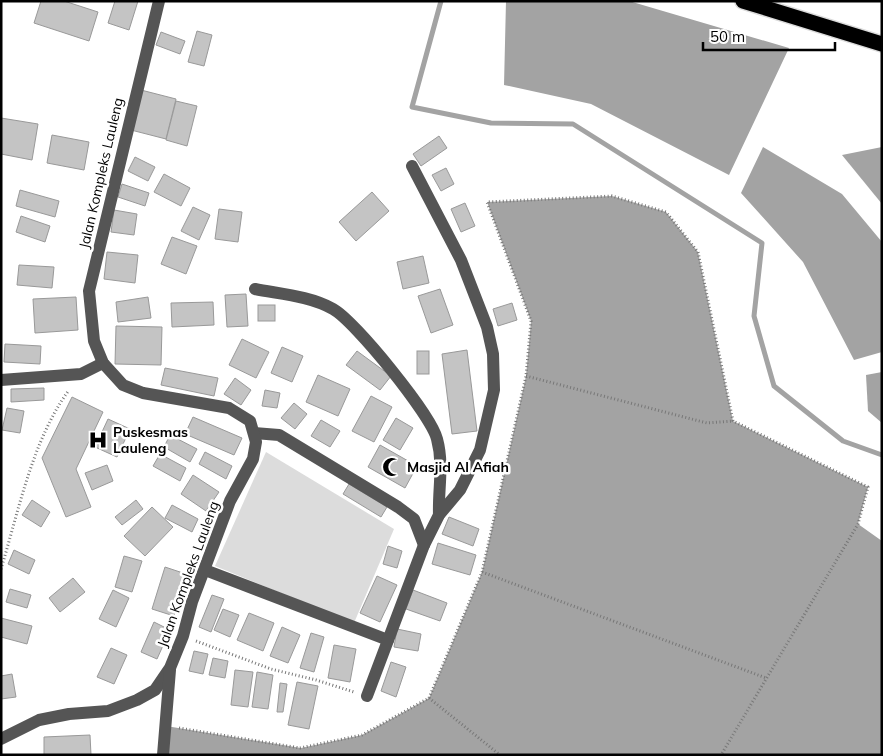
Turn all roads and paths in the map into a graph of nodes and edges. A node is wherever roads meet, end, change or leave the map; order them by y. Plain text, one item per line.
1 (159, 1) edge
2 (743, 1) edge
3 (882, 44) edge
4 (412, 166) dead end
5 (255, 289) dead end
6 (103, 363) junction
7 (81, 374) junction
8 (526, 376) junction
9 (1, 380) edge
10 (733, 421) junction
11 (254, 433) junction
12 (439, 515) junction
13 (424, 545) junction
14 (1, 569) edge
15 (205, 570) junction
16 (482, 572) junction
17 (183, 636) junction
18 (388, 640) junction
19 (170, 668) junction
20 (766, 678) junction
21 (367, 696) joint
22 (429, 698) junction
23 (166, 726) junction
24 (1, 739) edge
25 (163, 755) edge
26 (500, 755) edge
27 (721, 755) edge

1 - 6 street, Jalan Kompleks Lauleng
2 - 3 highway
4 - 12 street
5 - 12 street
6 - 7 street
6 - 11 street, Jalan Kompleks Lauleng
7 - 9 street
7 - 14 path
8 - 10 path
8 - 10 path
8 - 16 path
10 - 20 path
11 - 13 street
11 - 15 street, Jalan Kompleks Lauleng
12 - 13 street
13 - 18 street
15 - 17 street, Jalan Kompleks Lauleng
15 - 18 street
16 - 20 path
16 - 22 path
17 - 19 street, Jalan Kompleks Lauleng
17 - 21 path
18 - 21 street
19 - 23 street
19 - 24 street, Jalan Kompleks Lauleng
20 - 27 path
22 - 23 path
22 - 26 path
23 - 25 street

